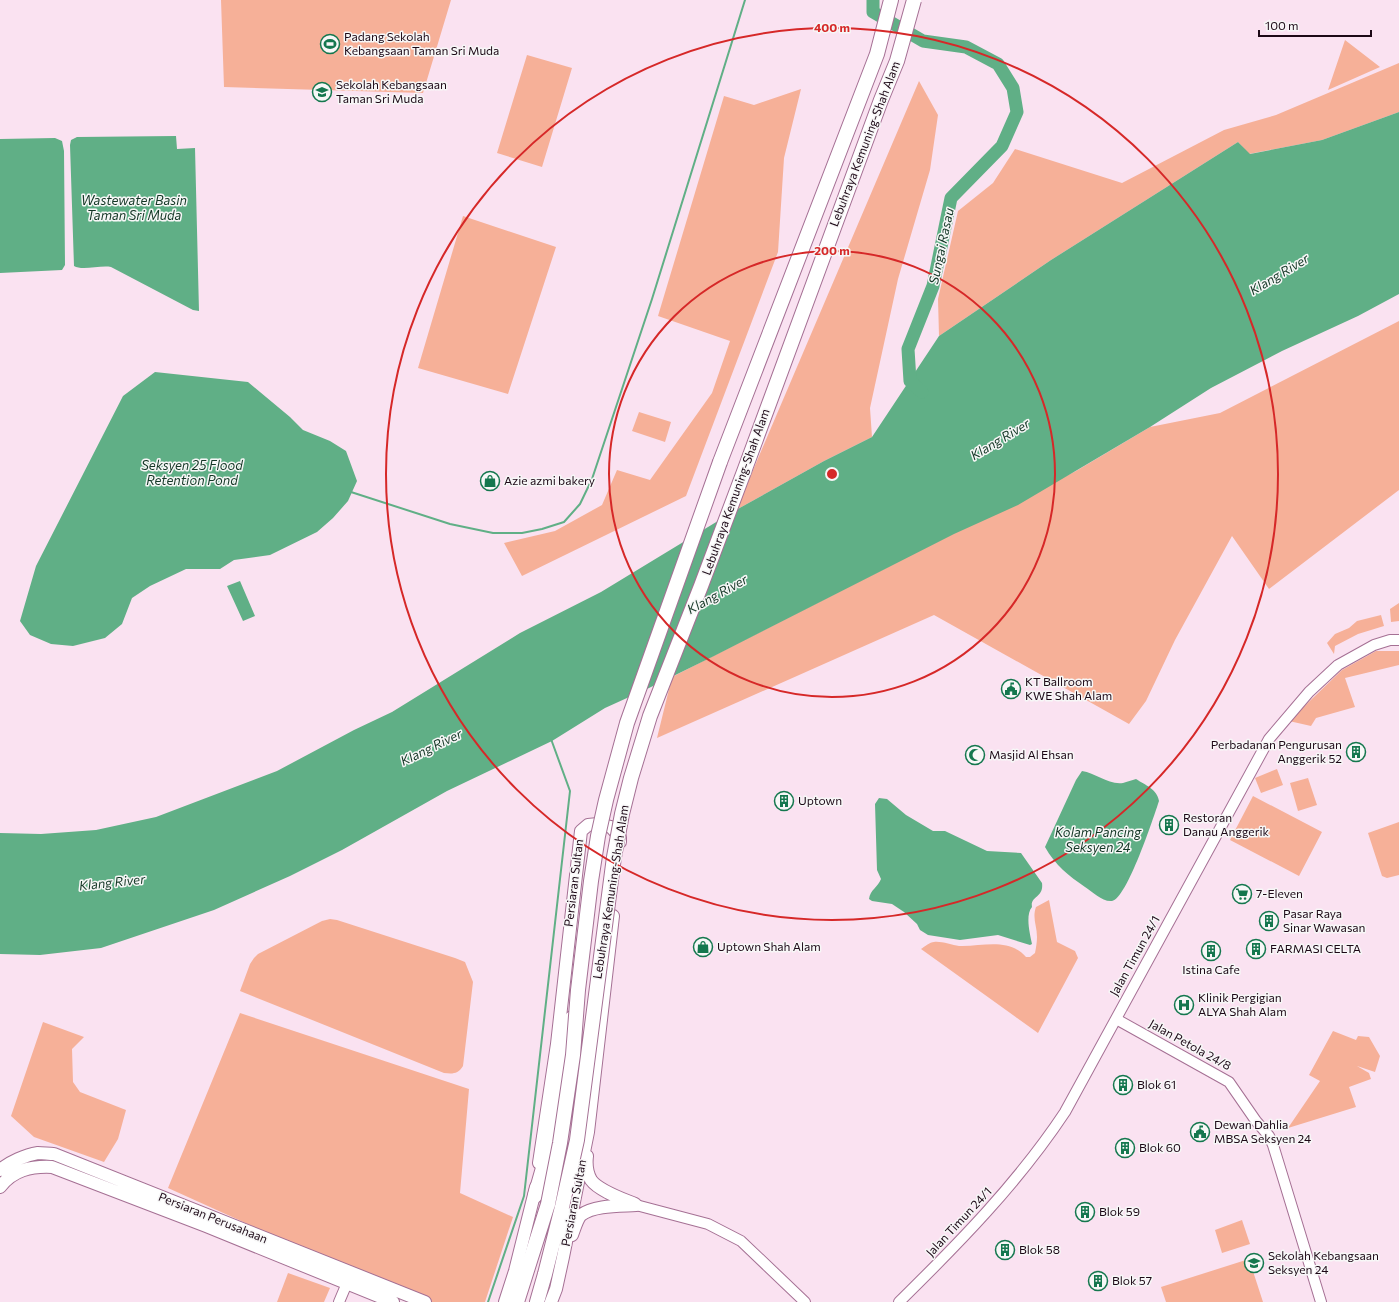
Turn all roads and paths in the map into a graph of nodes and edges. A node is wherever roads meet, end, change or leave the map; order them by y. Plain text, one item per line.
1 (891, 0) edge
2 (914, 0) edge
3 (1399, 640) edge
4 (578, 990) junction
5 (1116, 1019) junction
6 (588, 1132) junction
7 (0, 1170) edge
8 (0, 1187) edge
9 (535, 1196) junction
10 (636, 1204) junction
11 (563, 1257) junction
12 (349, 1278) junction
13 (339, 1302) edge
14 (393, 1302) edge
15 (425, 1302) edge
16 (505, 1302) edge
17 (517, 1302) edge
18 (537, 1302) edge
19 (551, 1302) edge
20 (805, 1302) edge
21 (899, 1302) edge
22 (1320, 1302) edge

1 - 4 highway, Lebuhraya Kemuning-Shah Alam, bridge
2 - 18 highway, Lebuhraya Kemuning-Shah Alam, bridge
3 - 5 street, Jalan Timun 24/1
4 - 9 highway, bridge
4 - 17 highway, Lebuhraya Kemuning-Shah Alam, bridge
5 - 21 street, Jalan Timun 24/1
5 - 22 street, Jalan Petola 24/8
6 - 9 main road, Persiaran Sultan
6 - 10 main road
6 - 11 main road, Persiaran Sultan
7 - 12 main road, Persiaran Perusahaan
8 - 12 main road, Persiaran Perusahaan
9 - 16 main road, Persiaran Sultan
10 - 11 main road
10 - 20 street
11 - 19 main road, Persiaran Sultan
12 - 13 street
12 - 14 main road, Persiaran Perusahaan
12 - 15 main road, Persiaran Perusahaan

